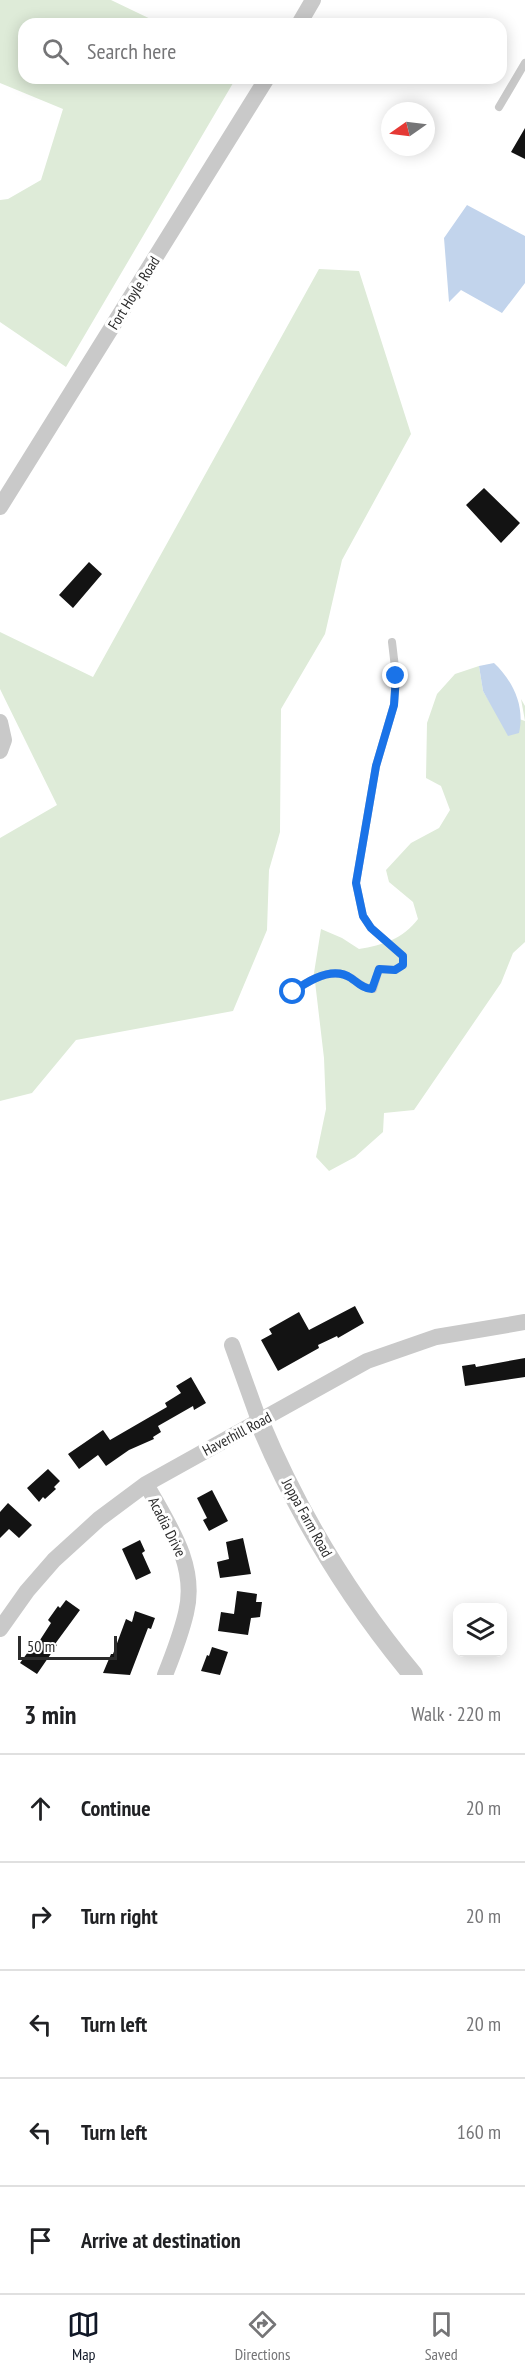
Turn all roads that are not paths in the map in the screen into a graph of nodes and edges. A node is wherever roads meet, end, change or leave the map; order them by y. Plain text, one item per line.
1 (313, 0) edge
2 (302, 18) edge
3 (525, 63) edge
4 (263, 84) edge
5 (499, 107) dead end
6 (0, 507) edge
7 (392, 642) dead end
8 (0, 722) edge
9 (0, 751) edge
10 (293, 992) dead end
11 (525, 1322) edge
12 (232, 1345) dead end
13 (260, 1423) junction
14 (146, 1484) junction
15 (0, 1629) edge
16 (165, 1675) edge
17 (413, 1675) edge

1 - 2 street
3 - 5 lane
4 - 6 street, Fort Hoyle Road
7 - 10 lane
8 - 9 street
11 - 13 street, Haverhill Road
12 - 13 street, Joppa Farm Road
13 - 14 street, Haverhill Road
13 - 17 street, Joppa Farm Road
14 - 15 street, Haverhill Road
14 - 16 street, Acadia Drive

